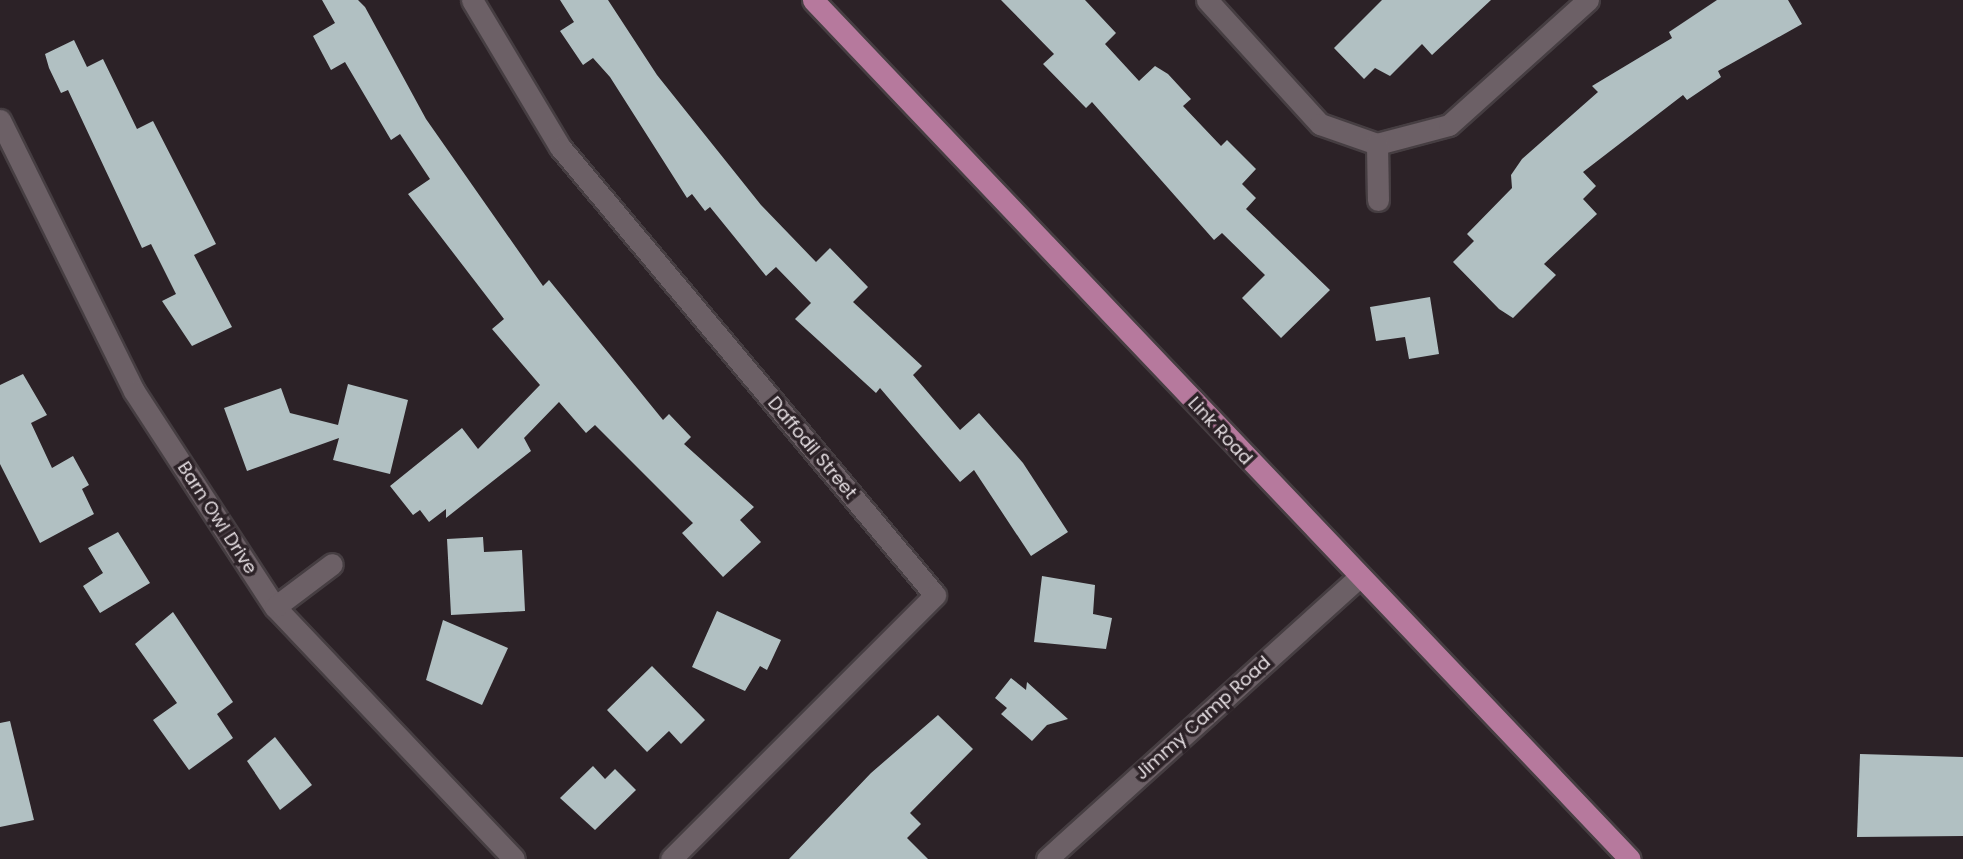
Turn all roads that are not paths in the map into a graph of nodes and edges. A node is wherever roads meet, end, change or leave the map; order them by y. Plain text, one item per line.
1 (472, 0) edge
2 (813, 0) edge
3 (1207, 0) edge
4 (1588, 0) edge
5 (0, 120) edge
6 (1377, 144) junction
7 (1378, 200) dead end
8 (332, 564) dead end
9 (1359, 577) junction
10 (275, 607) junction
11 (514, 859) edge
12 (671, 859) edge
13 (1047, 859) edge
14 (1630, 859) edge

1 - 12 street, Daffodil Street
2 - 9 main road, Link Road
3 - 6 street
4 - 6 street
5 - 10 street, Barn Owl Drive
6 - 7 street
8 - 10 street
9 - 13 street, Jimmy Camp Road
9 - 14 main road, Link Road
10 - 11 street, Barn Owl Drive

